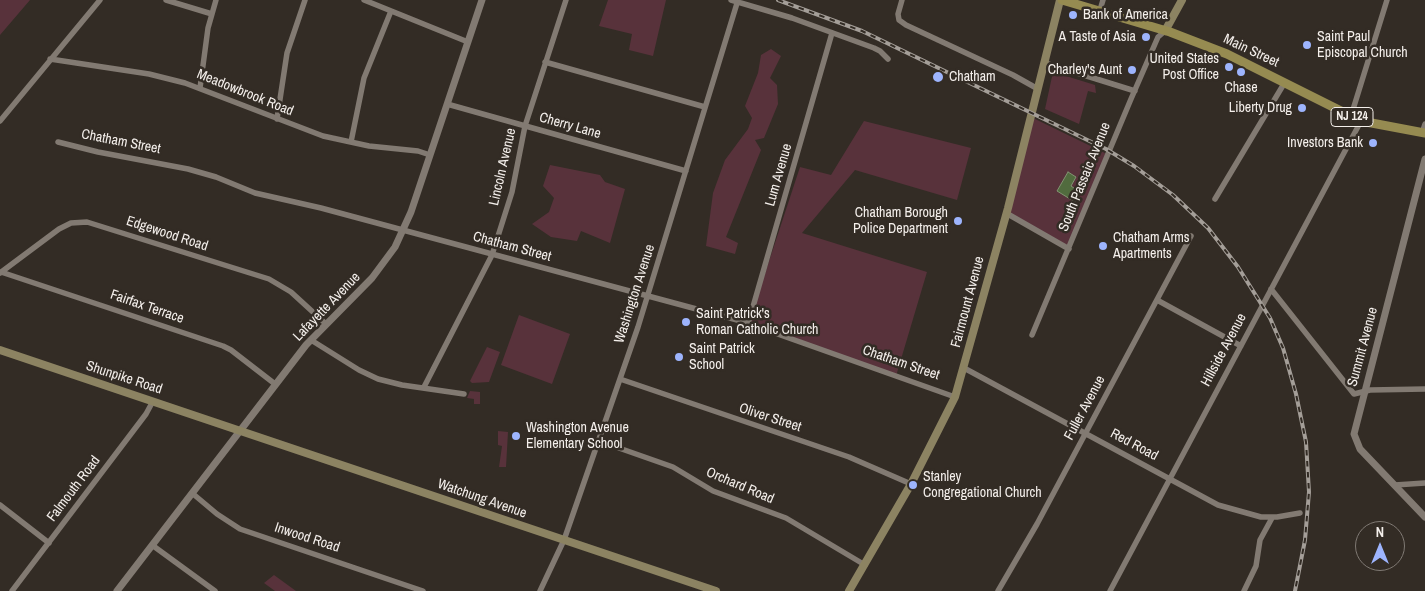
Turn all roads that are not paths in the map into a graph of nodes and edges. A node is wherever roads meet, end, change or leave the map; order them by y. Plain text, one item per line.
1 (100, 0) edge
2 (166, 0) edge
3 (216, 0) edge
4 (305, 0) edge
5 (364, 0) edge
6 (482, 0) edge
7 (566, 0) edge
8 (731, 0) edge
9 (738, 0) edge
10 (902, 0) edge
11 (1061, 0) edge
12 (1103, 0) edge
13 (1182, 0) edge
14 (1387, 0) edge
15 (1100, 10) junction
16 (391, 11) junction
17 (212, 14) junction
18 (1165, 30) junction
19 (832, 33) junction
20 (468, 42) junction
21 (50, 59) junction
22 (888, 60) dead end
23 (545, 62) junction
24 (1045, 63) junction
25 (1285, 82) junction
26 (200, 88) junction
27 (1038, 89) junction
28 (1135, 91) junction
29 (447, 104) junction
30 (705, 107) junction
31 (1352, 116) junction
32 (277, 119) junction
33 (0, 121) edge
34 (1361, 121) junction
35 (525, 126) junction
36 (1424, 130) edge
37 (58, 142) dead end
38 (350, 142) junction
39 (430, 155) junction
40 (1425, 159) edge
41 (686, 171) junction
42 (1215, 199) dead end
43 (1006, 213) junction
44 (403, 231) junction
45 (1191, 236) dead end
46 (1069, 249) junction
47 (492, 254) junction
48 (1, 272) edge
49 (1271, 289) junction
50 (648, 296) junction
51 (1157, 300) junction
52 (326, 324) junction
53 (748, 324) junction
54 (1032, 335) dead end
55 (311, 340) junction
56 (1240, 346) junction
57 (0, 350) edge
58 (964, 368) junction
59 (620, 379) junction
60 (276, 384) junction
61 (424, 387) junction
62 (1425, 389) edge
63 (1364, 393) junction
64 (464, 394) dead end
65 (955, 397) junction
66 (153, 401) junction
67 (240, 430) junction
68 (1085, 434) junction
69 (599, 441) junction
70 (1169, 478) junction
71 (1425, 483) edge
72 (912, 484) junction
73 (1395, 485) junction
74 (192, 493) junction
75 (0, 506) edge
76 (1300, 513) dead end
77 (1425, 517) edge
78 (1272, 518) junction
79 (564, 540) junction
80 (49, 543) junction
81 (152, 545) junction
82 (865, 565) junction
83 (12, 591) edge
84 (117, 591) edge
85 (215, 591) edge
86 (423, 591) edge
87 (540, 591) edge
88 (716, 591) edge
89 (849, 591) edge
90 (998, 591) edge
91 (1110, 591) edge
92 (1244, 591) edge

1 - 21 street
2 - 17 street
3 - 17 street
4 - 32 street
5 - 16 street
6 - 20 street, Lafayette Avenue
7 - 23 street, Lincoln Avenue
8 - 9 street
9 - 19 street
9 - 30 street, Washington Avenue
10 - 27 street
11 - 15 main road, Main Street / NJ 124
11 - 24 main road, Fairmount Avenue
12 - 15 street
13 - 18 main road
14 - 31 street
15 - 18 main road, Main Street / NJ 124
16 - 20 street
16 - 38 street
17 - 26 street
18 - 25 main road, Main Street / NJ 124
18 - 28 street, South Passaic Avenue
19 - 22 street
19 - 53 street, Lum Avenue
20 - 29 street, Lafayette Avenue
21 - 26 street, Meadowbrook Road
21 - 33 street
23 - 30 street
23 - 35 street, Lincoln Avenue
24 - 27 main road, Fairmount Avenue
24 - 28 street
25 - 31 main road, Main Street / NJ 124
25 - 42 street
26 - 32 street, Meadowbrook Road
27 - 43 main road, Fairmount Avenue
28 - 46 street, South Passaic Avenue
29 - 35 street, Cherry Lane
29 - 39 street, Lafayette Avenue
30 - 41 street, Washington Avenue
31 - 34 main road, Main Street / NJ 124
32 - 38 street, Meadowbrook Road
34 - 36 main road, Main Street / NJ 124
34 - 49 street, Hillside Avenue
35 - 41 street, Cherry Lane
35 - 47 street, Lincoln Avenue
37 - 44 street, Chatham Street
38 - 39 street, Meadowbrook Road
39 - 44 street, Lafayette Avenue
40 - 63 street, Summit Avenue
41 - 50 street, Washington Avenue
43 - 46 street
43 - 58 main road, Fairmount Avenue
44 - 47 street, Chatham Street
44 - 52 street, Lafayette Avenue
45 - 51 street, Fuller Avenue
46 - 54 street, South Passaic Avenue
47 - 50 street, Chatham Street
47 - 61 street, Lincoln Avenue
48 - 52 street, Edgewood Road
48 - 60 street, Fairfax Terrace
49 - 56 street, Hillside Avenue
49 - 63 street
50 - 53 street, Chatham Street
50 - 59 street, Washington Avenue
51 - 56 street
51 - 68 street, Fuller Avenue
52 - 55 street, Lafayette Avenue
53 - 65 street, Chatham Street
55 - 60 street, Lafayette Avenue
55 - 61 street
56 - 70 street, Hillside Avenue
57 - 66 main road, Shunpike Road
58 - 65 main road, Fairmount Avenue
58 - 68 street, Red Road
59 - 69 street, Washington Avenue
59 - 72 street, Oliver Street
60 - 67 street, Lafayette Avenue
61 - 64 street
62 - 63 street
63 - 73 street, Summit Avenue
65 - 72 main road, Fairmount Avenue
66 - 67 main road, Shunpike Road
66 - 80 street, Falmouth Road
67 - 74 street, Lafayette Avenue
67 - 79 main road, Watchung Avenue
68 - 70 street, Red Road
68 - 90 street, Fuller Avenue
69 - 79 street, Washington Avenue
69 - 82 street, Orchard Road
70 - 78 street, Red Road
70 - 91 street, Hillside Avenue
71 - 73 street
72 - 82 main road, Fairmount Avenue
73 - 77 street, Summit Avenue
74 - 81 street, Lafayette Avenue
74 - 86 street, Inwood Road
75 - 80 street
76 - 78 street, Red Road
78 - 92 street
79 - 87 street, Washington Avenue
79 - 88 main road, Watchung Avenue
80 - 83 street, Falmouth Road
81 - 84 street, Lafayette Avenue
81 - 85 street
82 - 89 main road, Fairmount Avenue

